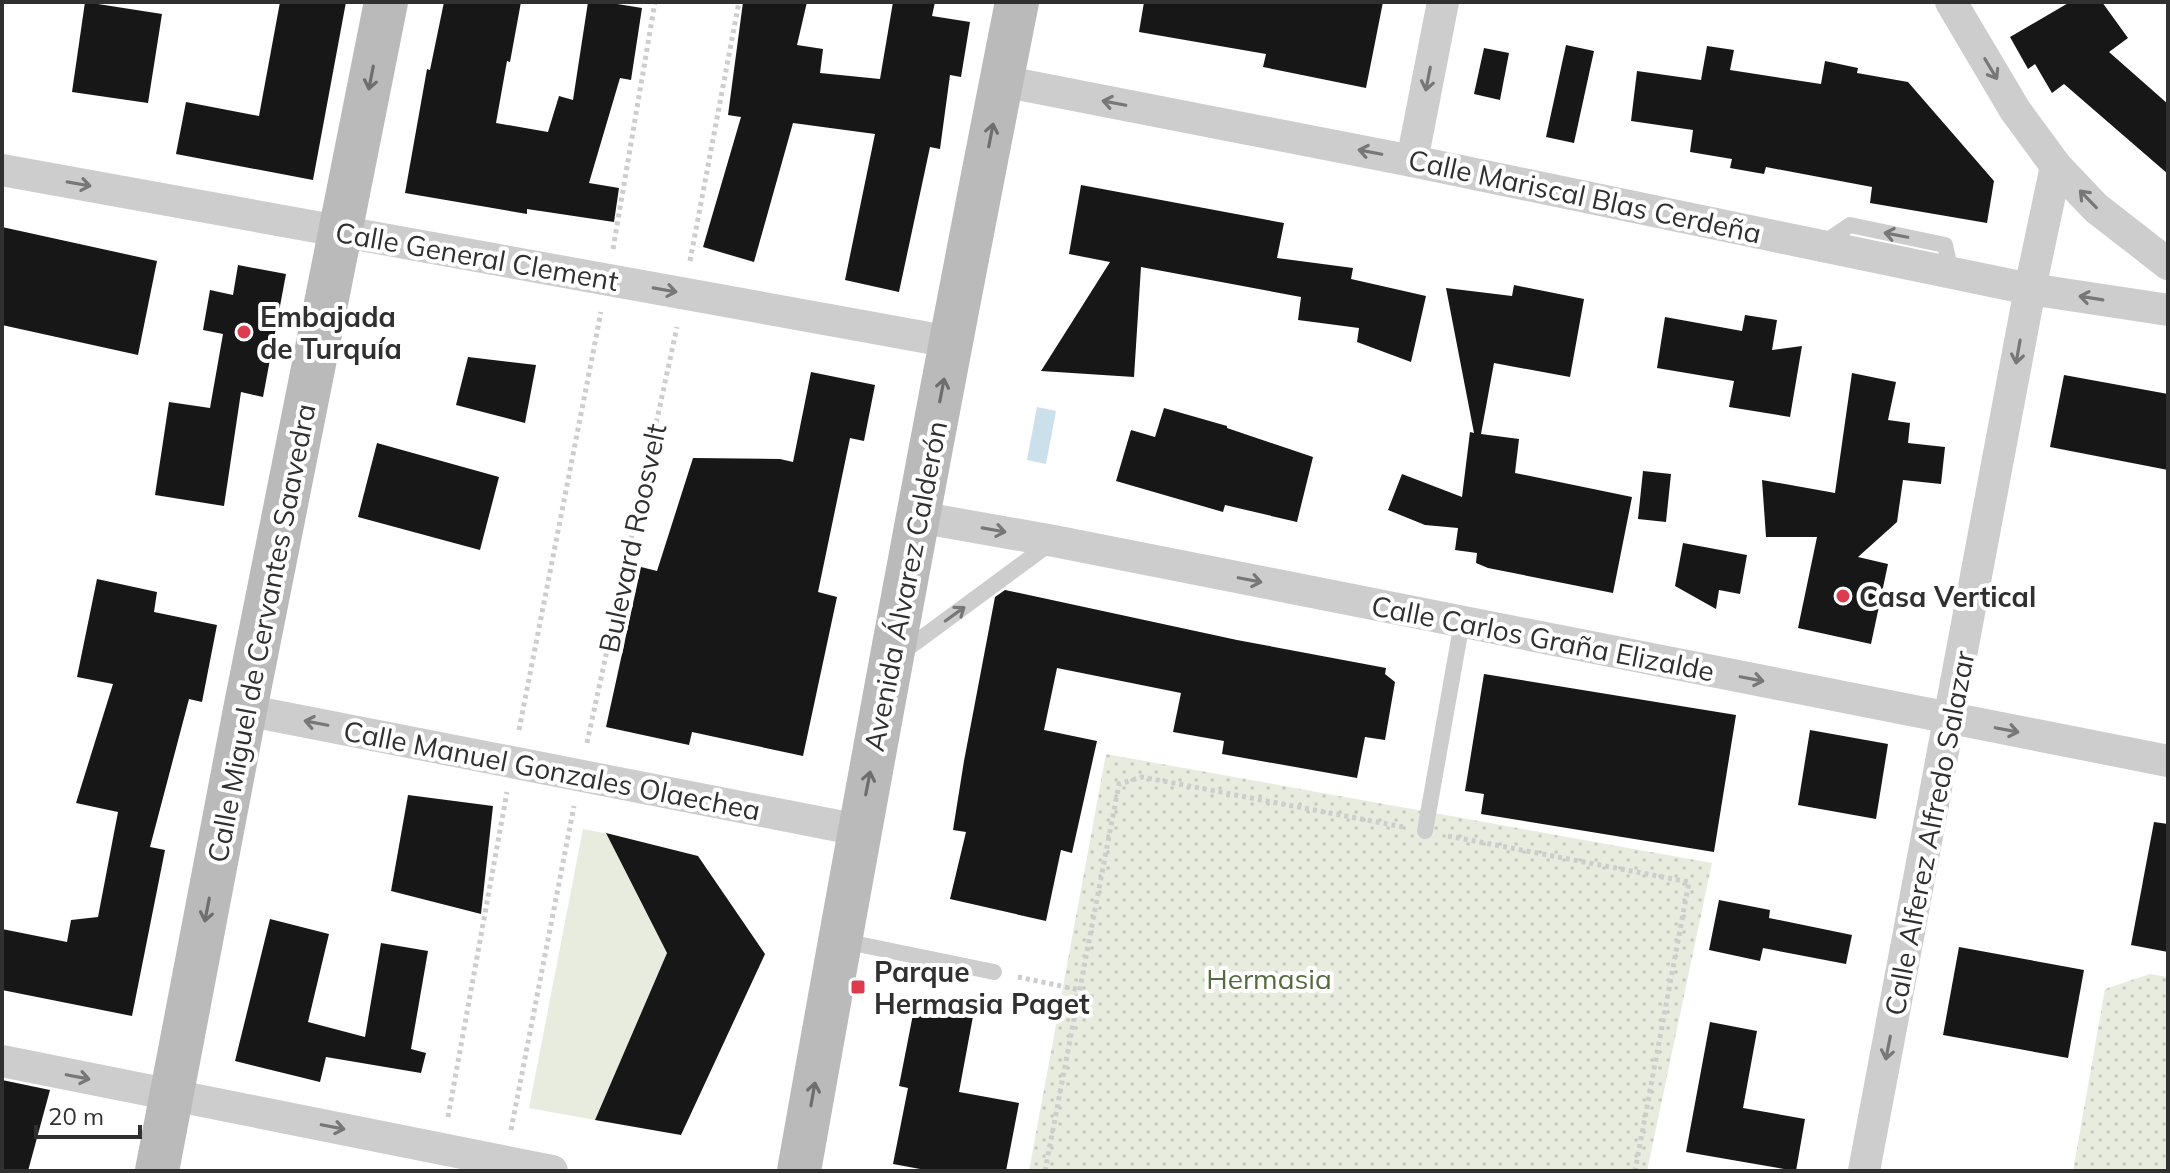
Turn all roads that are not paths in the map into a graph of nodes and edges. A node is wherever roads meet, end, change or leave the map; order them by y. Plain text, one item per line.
1 (386, 2) edge
2 (1017, 2) edge
3 (1443, 2) edge
4 (1951, 2) edge
5 (1002, 81) junction
6 (1412, 161) junction
7 (2056, 166) junction
8 (2, 170) edge
9 (340, 231) junction
10 (2168, 264) edge
11 (2030, 289) junction
12 (2168, 310) edge
13 (951, 342) junction
14 (918, 517) junction
15 (1054, 541) junction
16 (1462, 622) junction
17 (892, 660) junction
18 (245, 710) junction
19 (1951, 718) junction
20 (2168, 761) edge
21 (859, 830) junction
22 (1425, 831) road end
23 (840, 940) junction
24 (994, 972) road end
25 (2, 1061) edge
26 (172, 1095) junction
27 (157, 1171) edge
28 (552, 1171) edge
29 (799, 1171) edge
30 (1864, 1171) edge

1 -> 9 street, Calle Miguel de Cervantes Saavedra
2 - 5 street, Avenida Álvarez Calderón
3 -> 6 street
4 -> 7 street
6 -> 5 street, Calle Mariscal Blas Cerdeña
13 -> 5 street, Avenida Álvarez Calderón
11 -> 6 street, Calle Mariscal Blas Cerdeña
10 -> 7 street
7 - 11 street, Calle Alferez Alfredo Salazar
8 -> 9 street, Calle General Clement
9 -> 13 street, Calle General Clement
9 - 18 street, Calle Miguel de Cervantes Saavedra
12 -> 11 street, Calle Mariscal Blas Cerdeña
11 -> 19 street, Calle Alferez Alfredo Salazar
14 -> 13 street, Avenida Álvarez Calderón
14 -> 15 street, Calle Carlos Graña Elizalde
14 - 17 street, Avenida Álvarez Calderón
15 -> 16 street, Calle Carlos Graña Elizalde
17 -> 15 lane
16 -> 19 street, Calle Carlos Graña Elizalde
16 - 22 lane
21 -> 17 street, Avenida Álvarez Calderón
21 -> 18 street, Calle Manuel Gonzales Olaechea
18 -> 26 street, Calle Miguel de Cervantes Saavedra
19 -> 20 street, Calle Carlos Graña Elizalde
19 -> 30 street, Calle Alferez Alfredo Salazar
21 - 23 street, Avenida Álvarez Calderón
23 - 24 lane
29 -> 23 street, Avenida Álvarez Calderón
25 -> 26 street
26 - 27 street, Calle Miguel de Cervantes Saavedra
26 -> 28 street

